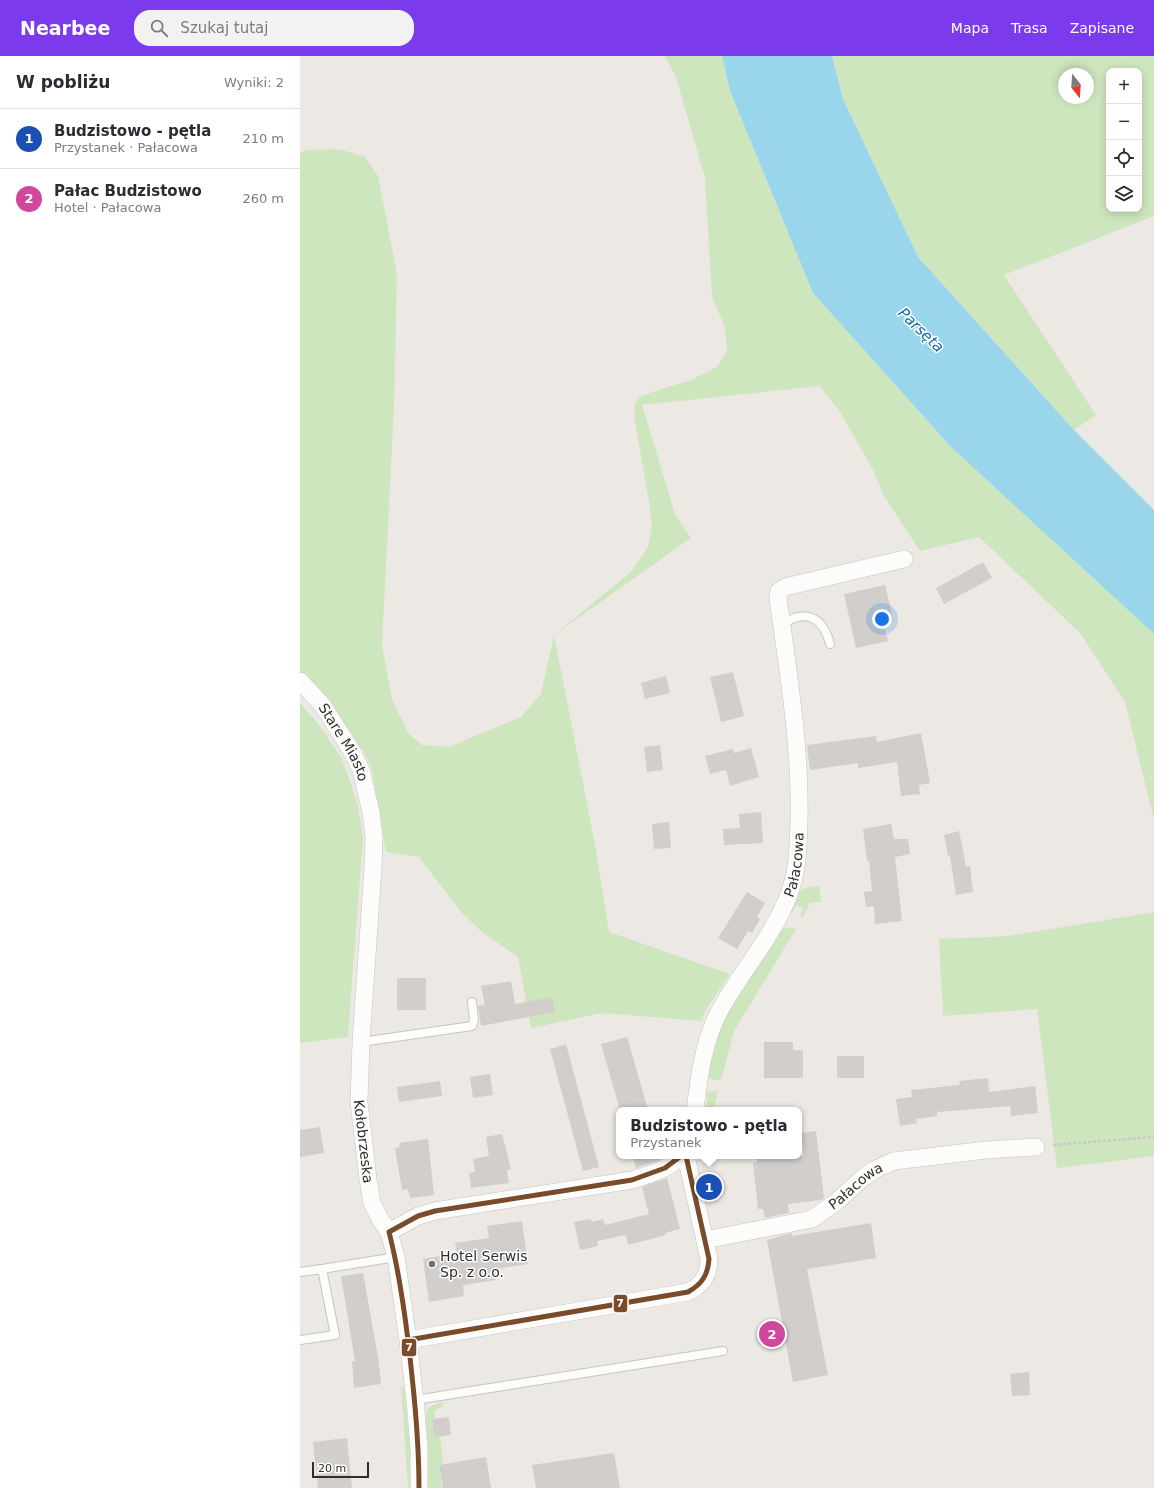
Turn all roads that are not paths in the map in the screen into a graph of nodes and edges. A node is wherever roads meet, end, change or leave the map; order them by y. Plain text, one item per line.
1 (904, 559) dead end
2 (782, 625) junction
3 (830, 644) dead end
4 (300, 681) edge
5 (366, 788) joint
6 (472, 1002) dead end
7 (361, 1042) junction
8 (695, 1107) edge
9 (1036, 1146) road end
10 (678, 1159) edge
11 (687, 1159) edge
12 (389, 1232) junction
13 (705, 1240) junction
14 (396, 1257) junction
15 (322, 1269) junction
16 (300, 1272) edge
17 (300, 1340) edge
18 (408, 1340) junction
19 (723, 1351) dead end
20 (415, 1400) junction
21 (419, 1488) edge

1 - 2 street, Pałacowa
2 - 3 lane
2 - 8 street, Pałacowa
4 - 5 street, Stare Miasto
5 - 7 street, Kołobrzeska
6 - 7 lane
7 - 12 street, Kołobrzeska
9 - 13 street, Pałacowa
10 - 12 street
11 - 13 street
12 - 14 street, Kołobrzeska
13 - 18 street
14 - 15 lane
14 - 18 street, Kołobrzeska
15 - 16 lane
15 - 17 lane
18 - 20 street, Kołobrzeska
19 - 20 lane
20 - 21 street, Kołobrzeska

